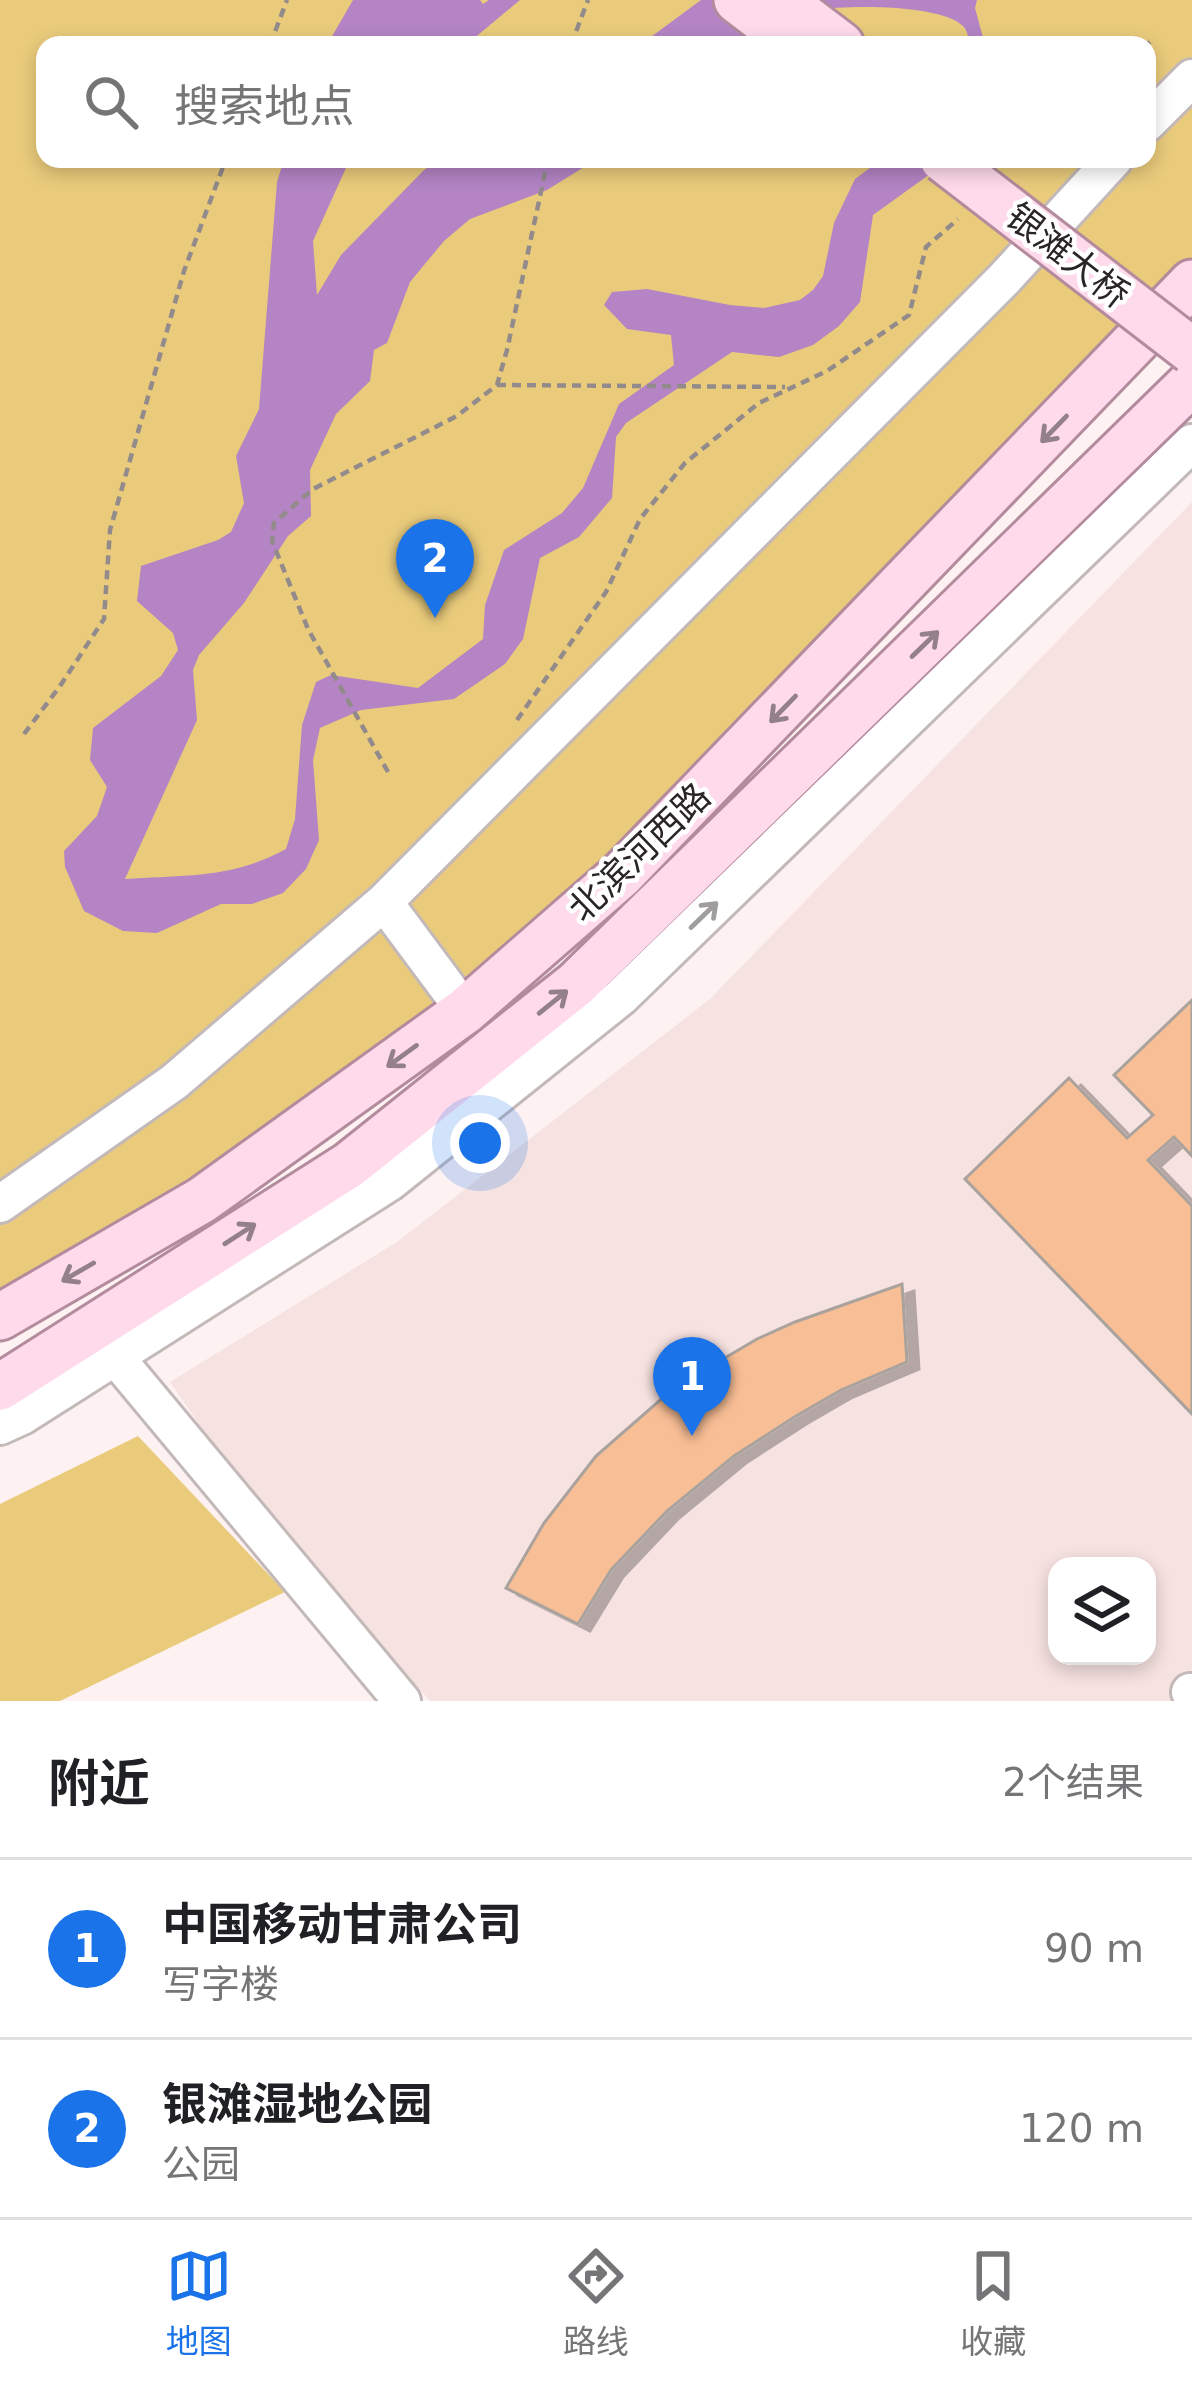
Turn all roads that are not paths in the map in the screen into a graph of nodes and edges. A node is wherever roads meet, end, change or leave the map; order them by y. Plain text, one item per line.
1 (737, 0) edge
2 (782, 0) edge
3 (784, 36) edge
4 (829, 36) edge
5 (956, 168) edge
6 (1000, 168) edge
7 (1106, 168) edge
8 (1192, 283) edge
9 (1192, 316) edge
10 (1192, 351) edge
11 (1119, 361) junction
12 (1187, 411) edge
13 (384, 902) junction
14 (465, 1011) junction
15 (0, 1204) edge
16 (0, 1317) edge
17 (103, 1344) junction
18 (0, 1388) edge
19 (0, 1426) edge
20 (402, 1701) edge

1 - 3 main road
2 - 4 main road
5 - 10 main road, 银滩大桥, bridge
6 - 9 main road, 银滩大桥
7 - 13 street
8 - 11 main road, 北滨河西路
11 - 12 main road
11 -> 14 main road, 北滨河西路
17 -> 12 main road, 北滨河西路
13 - 14 street
13 - 15 street
14 -> 16 main road, 北滨河西路
17 - 18 main road, 北滨河西路
17 - 19 street
17 - 20 street

